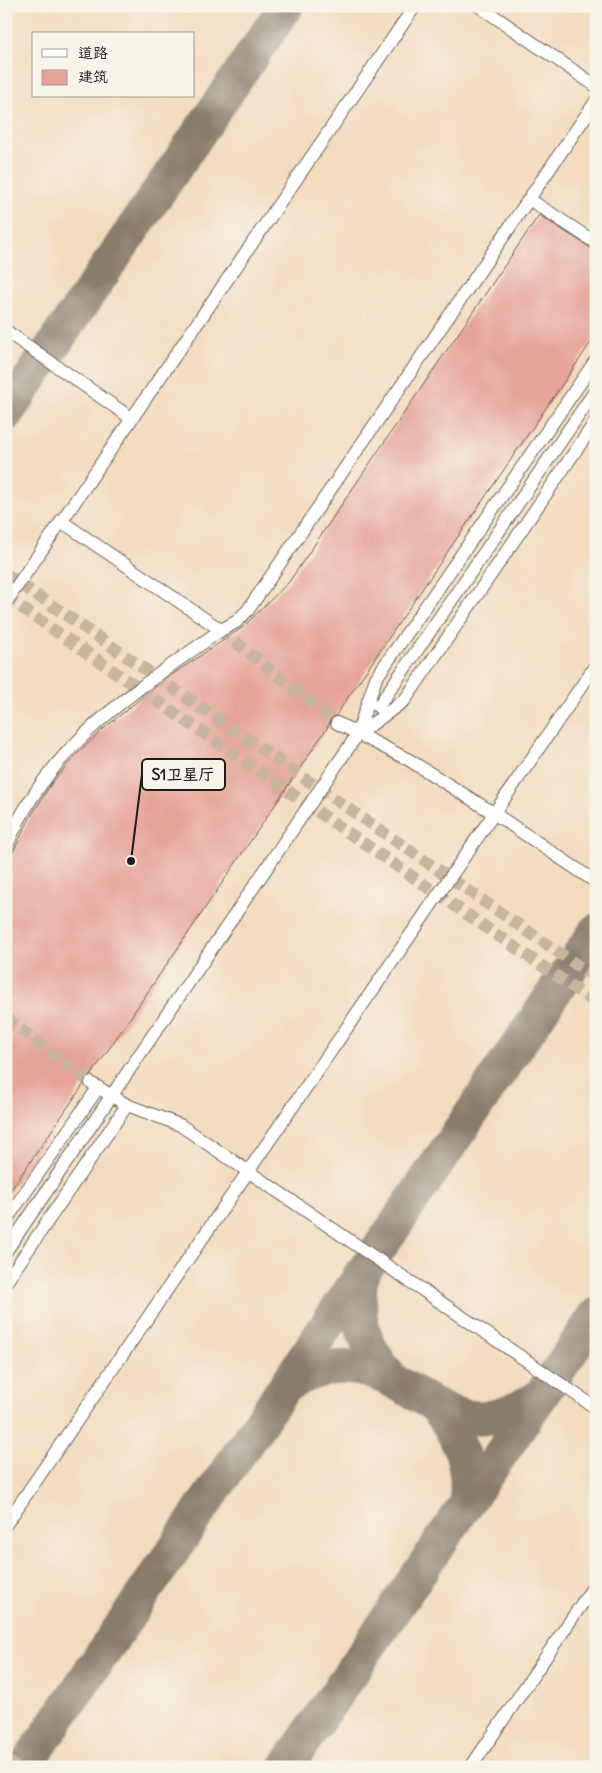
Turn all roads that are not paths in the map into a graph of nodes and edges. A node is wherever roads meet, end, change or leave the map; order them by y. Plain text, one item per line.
1 (415, 6) edge
2 (479, 6) edge
3 (596, 86) edge
4 (596, 101) edge
5 (529, 199) junction
6 (596, 244) edge
7 (6, 330) edge
8 (596, 360) edge
9 (596, 390) edge
10 (131, 418) junction
11 (596, 421) edge
12 (61, 522) junction
13 (6, 602) edge
14 (220, 630) junction
15 (596, 664) edge
16 (378, 707) dead end
17 (337, 723) tunnel mouth
18 (357, 735) junction
19 (494, 814) junction
20 (6, 848) edge
21 (596, 882) edge
22 (112, 1097) junction
23 (128, 1105) junction
24 (248, 1170) junction
25 (6, 1220) edge
26 (6, 1251) edge
27 (6, 1282) edge
28 (596, 1408) edge
29 (6, 1524) edge
30 (596, 1582) edge
31 (471, 1767) edge

1 - 10 lane
2 - 3 lane
4 - 5 lane
5 - 6 lane
5 - 14 lane
7 - 10 lane
8 - 18 lane
9 - 16 lane
10 - 12 lane
11 - 18 lane
12 - 13 lane
12 - 14 lane
14 - 20 lane
15 - 19 lane
17 - 18 lane
18 - 19 lane
18 - 22 lane
19 - 21 lane
19 - 24 lane
22 - 23 lane
22 - 25 lane
22 - 26 lane
23 - 24 lane
23 - 27 lane
24 - 28 lane
24 - 29 lane
30 - 31 lane

